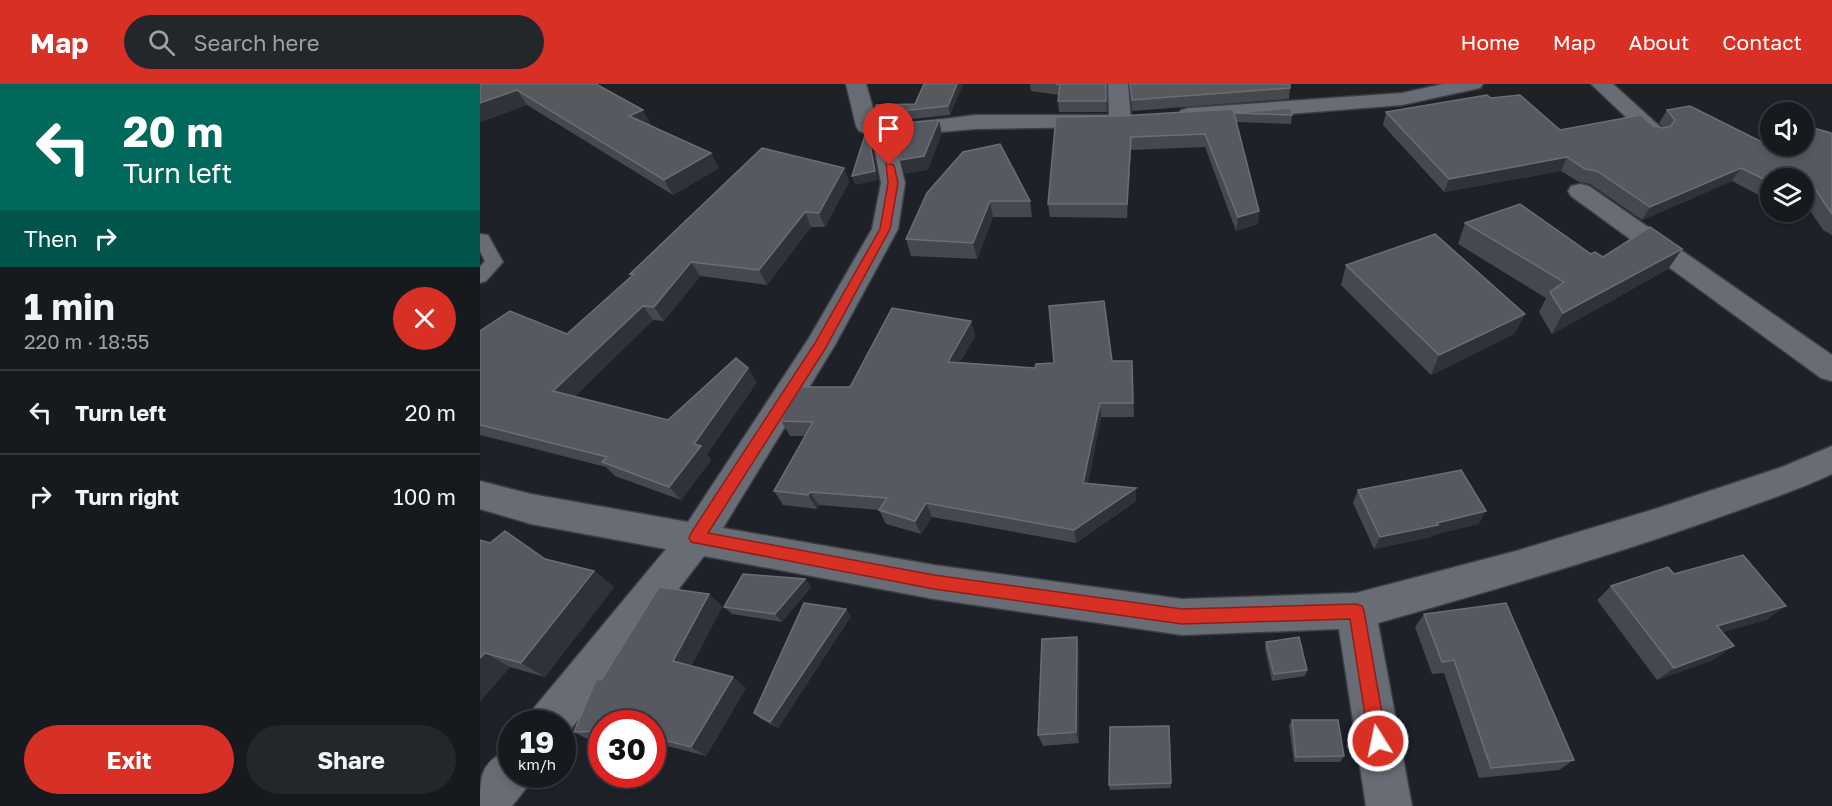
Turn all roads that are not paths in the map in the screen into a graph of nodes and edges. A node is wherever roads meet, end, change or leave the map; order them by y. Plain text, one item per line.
1 (856, 84) edge
2 (1118, 84) edge
3 (1473, 84) edge
4 (1601, 84) edge
5 (1164, 117) edge
6 (1142, 118) edge
7 (1120, 120) junction
8 (882, 131) junction
9 (1655, 132) edge
10 (1580, 191) dead end
11 (482, 239) edge
12 (480, 277) edge
13 (1832, 370) edge
14 (1832, 459) edge
15 (480, 495) edge
16 (697, 538) junction
17 (1356, 611) junction
18 (559, 710) edge
19 (498, 787) edge
20 (483, 806) edge
21 (1389, 806) edge

1 - 8 street
2 - 7 street
3 - 5 street
4 - 9 street
6 - 7 street
7 - 8 street
8 - 16 street
10 - 13 street
11 - 12 lane
14 - 17 street
15 - 16 street
16 - 17 street
16 - 18 street
17 - 21 street
19 - 20 street

